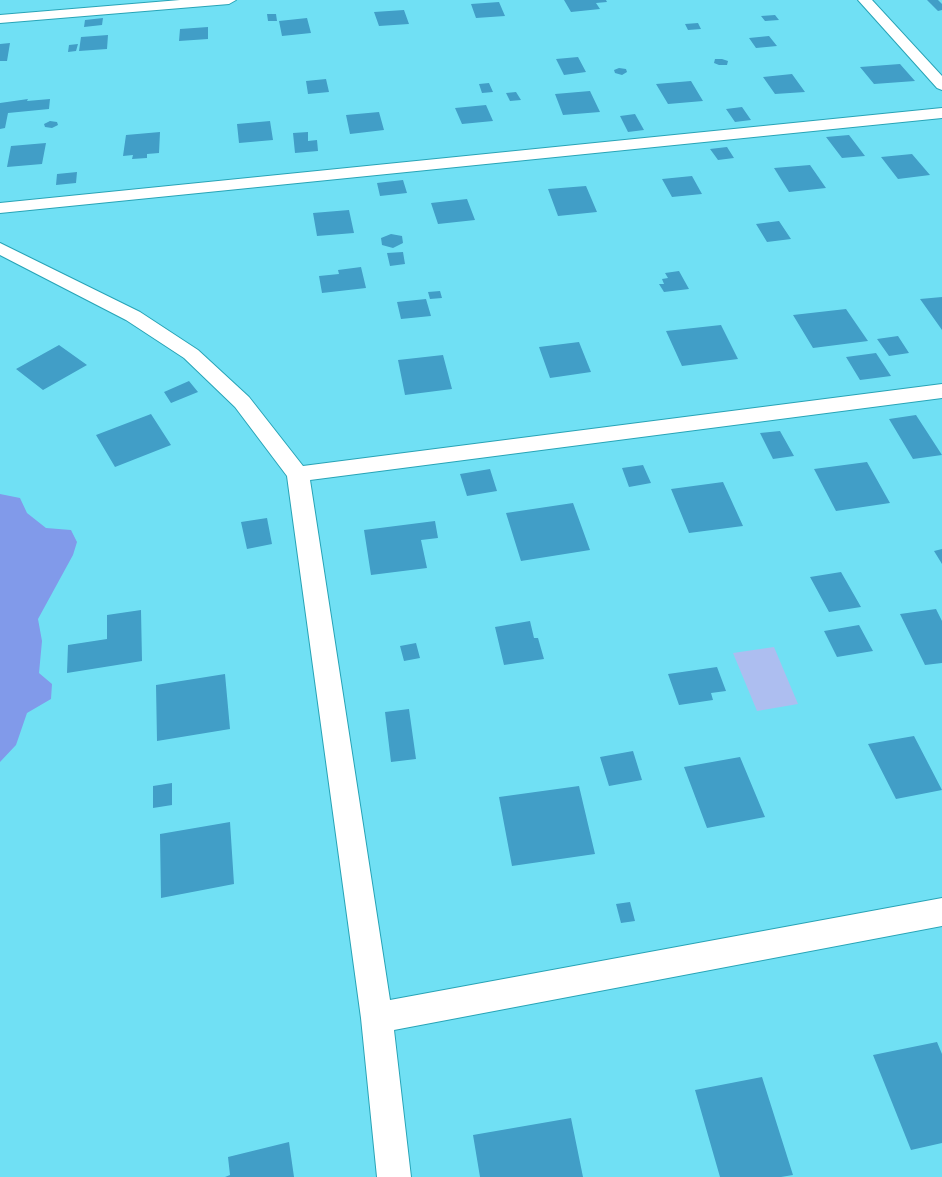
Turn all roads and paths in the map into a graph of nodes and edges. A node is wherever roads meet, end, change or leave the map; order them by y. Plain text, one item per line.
1 (229, 0) edge
2 (865, 0) edge
3 (0, 19) edge
4 (942, 84) edge
5 (942, 113) edge
6 (0, 208) edge
7 (0, 248) edge
8 (942, 391) edge
9 (298, 474) junction
10 (942, 912) edge
11 (376, 1018) junction
12 (394, 1177) edge

1 - 3 street
2 - 4 street
5 - 6 street
7 - 9 street
8 - 9 street
9 - 11 street
10 - 11 street
11 - 12 street

